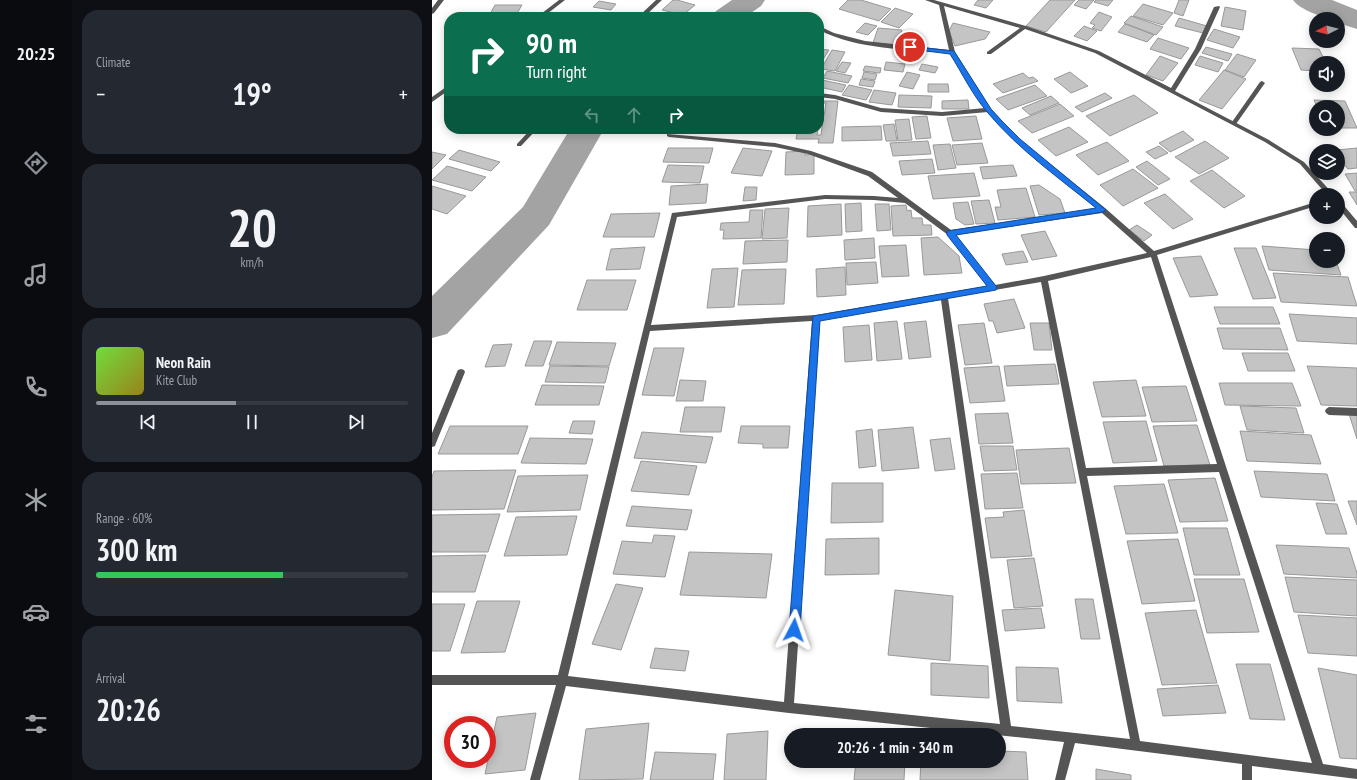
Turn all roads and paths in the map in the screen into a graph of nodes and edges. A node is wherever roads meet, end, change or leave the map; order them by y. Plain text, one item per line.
1 (441, 0) edge
2 (562, 0) edge
3 (659, 0) edge
4 (928, 0) edge
5 (941, 4) junction
6 (1217, 7) dead end
7 (432, 12) edge
8 (546, 12) edge
9 (646, 12) edge
10 (1024, 27) junction
11 (824, 31) edge
12 (952, 52) junction
13 (989, 53) dead end
14 (1262, 83) dead end
15 (444, 91) edge
16 (1172, 91) junction
17 (824, 96) edge
18 (432, 100) edge
19 (989, 110) junction
20 (1234, 123) junction
21 (529, 134) edge
22 (669, 135) dead end
23 (519, 145) dead end
24 (1325, 188) edge
25 (906, 201) junction
26 (1309, 206) edge
27 (1103, 210) junction
28 (1345, 211) edge
29 (1357, 226) edge
30 (950, 233) junction
31 (1153, 254) junction
32 (1044, 279) junction
33 (993, 288) junction
34 (944, 296) junction
35 (816, 318) junction
36 (647, 328) junction
37 (461, 372) dead end
38 (1329, 411) dead end
39 (1357, 412) edge
40 (432, 443) edge
41 (1222, 468) junction
42 (1082, 472) junction
43 (432, 680) edge
44 (562, 680) junction
45 (789, 708) junction
46 (986, 728) edge
47 (1006, 728) edge
48 (1006, 730) edge
49 (1071, 737) junction
50 (1136, 745) junction
51 (1247, 759) junction
52 (1319, 768) junction
53 (1357, 774) edge
54 (535, 780) edge
55 (1060, 780) edge
56 (1247, 780) edge

1 - 7 street
2 - 8 street
3 - 9 street
4 - 5 street
5 - 10 street
5 - 12 street
6 - 16 street
10 - 13 street
10 - 16 street
11 - 12 street
12 - 19 street
14 - 20 street
15 - 18 street
16 - 20 street
17 - 19 street
19 - 27 street
20 - 24 street
21 - 23 street
22 - 25 street
25 - 30 street
25 - 36 street
26 - 31 street
27 - 30 street
27 - 31 street
28 - 29 street
30 - 33 street
31 - 32 street
31 - 41 street
32 - 33 street
32 - 42 street
33 - 34 street
34 - 35 street
34 - 47 street
35 - 36 street
35 - 45 street
36 - 44 street
37 - 40 street
38 - 39 street
41 - 42 street
41 - 52 street
42 - 50 street
43 - 44 street
44 - 45 street
44 - 54 street
45 - 46 street
48 - 49 street
49 - 50 street
49 - 55 street
50 - 51 street
51 - 52 street
51 - 56 street
52 - 53 street

